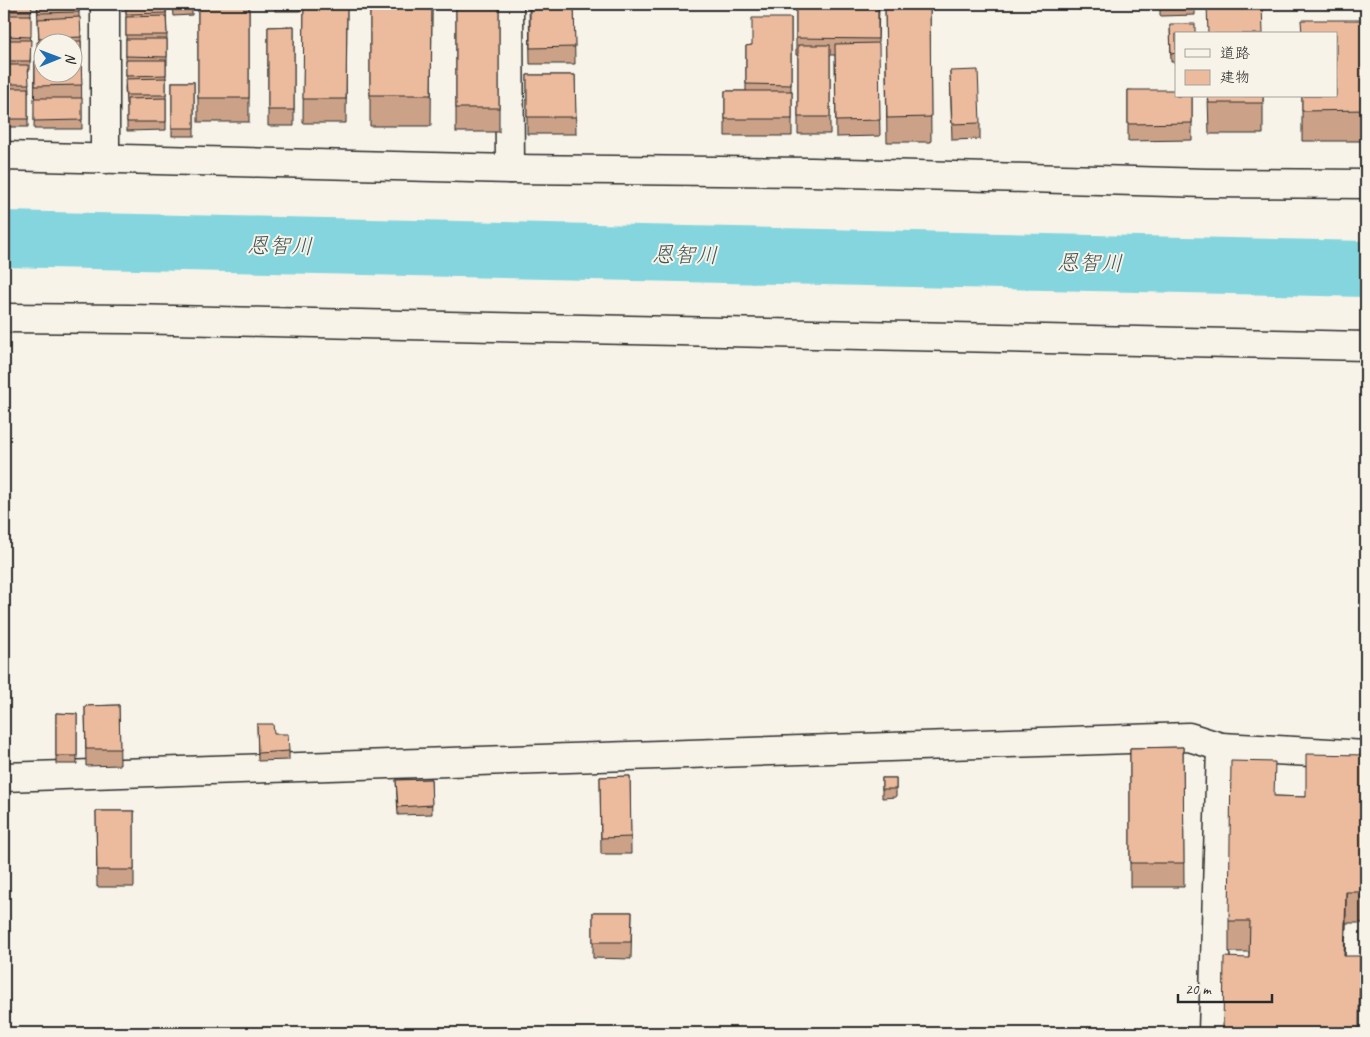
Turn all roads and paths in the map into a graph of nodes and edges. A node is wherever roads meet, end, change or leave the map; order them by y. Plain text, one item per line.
1 (105, 4) edge
2 (509, 4) edge
3 (4, 156) edge
4 (106, 159) junction
5 (510, 169) junction
6 (1366, 184) edge
7 (4, 318) edge
8 (1366, 346) edge
9 (1221, 747) junction
10 (1366, 755) edge
11 (4, 777) edge
12 (1213, 1033) edge

1 - 4 street
2 - 5 street
3 - 4 street
4 - 5 street
5 - 6 street
7 - 8 street
9 - 10 street
9 - 11 street
9 - 12 street

